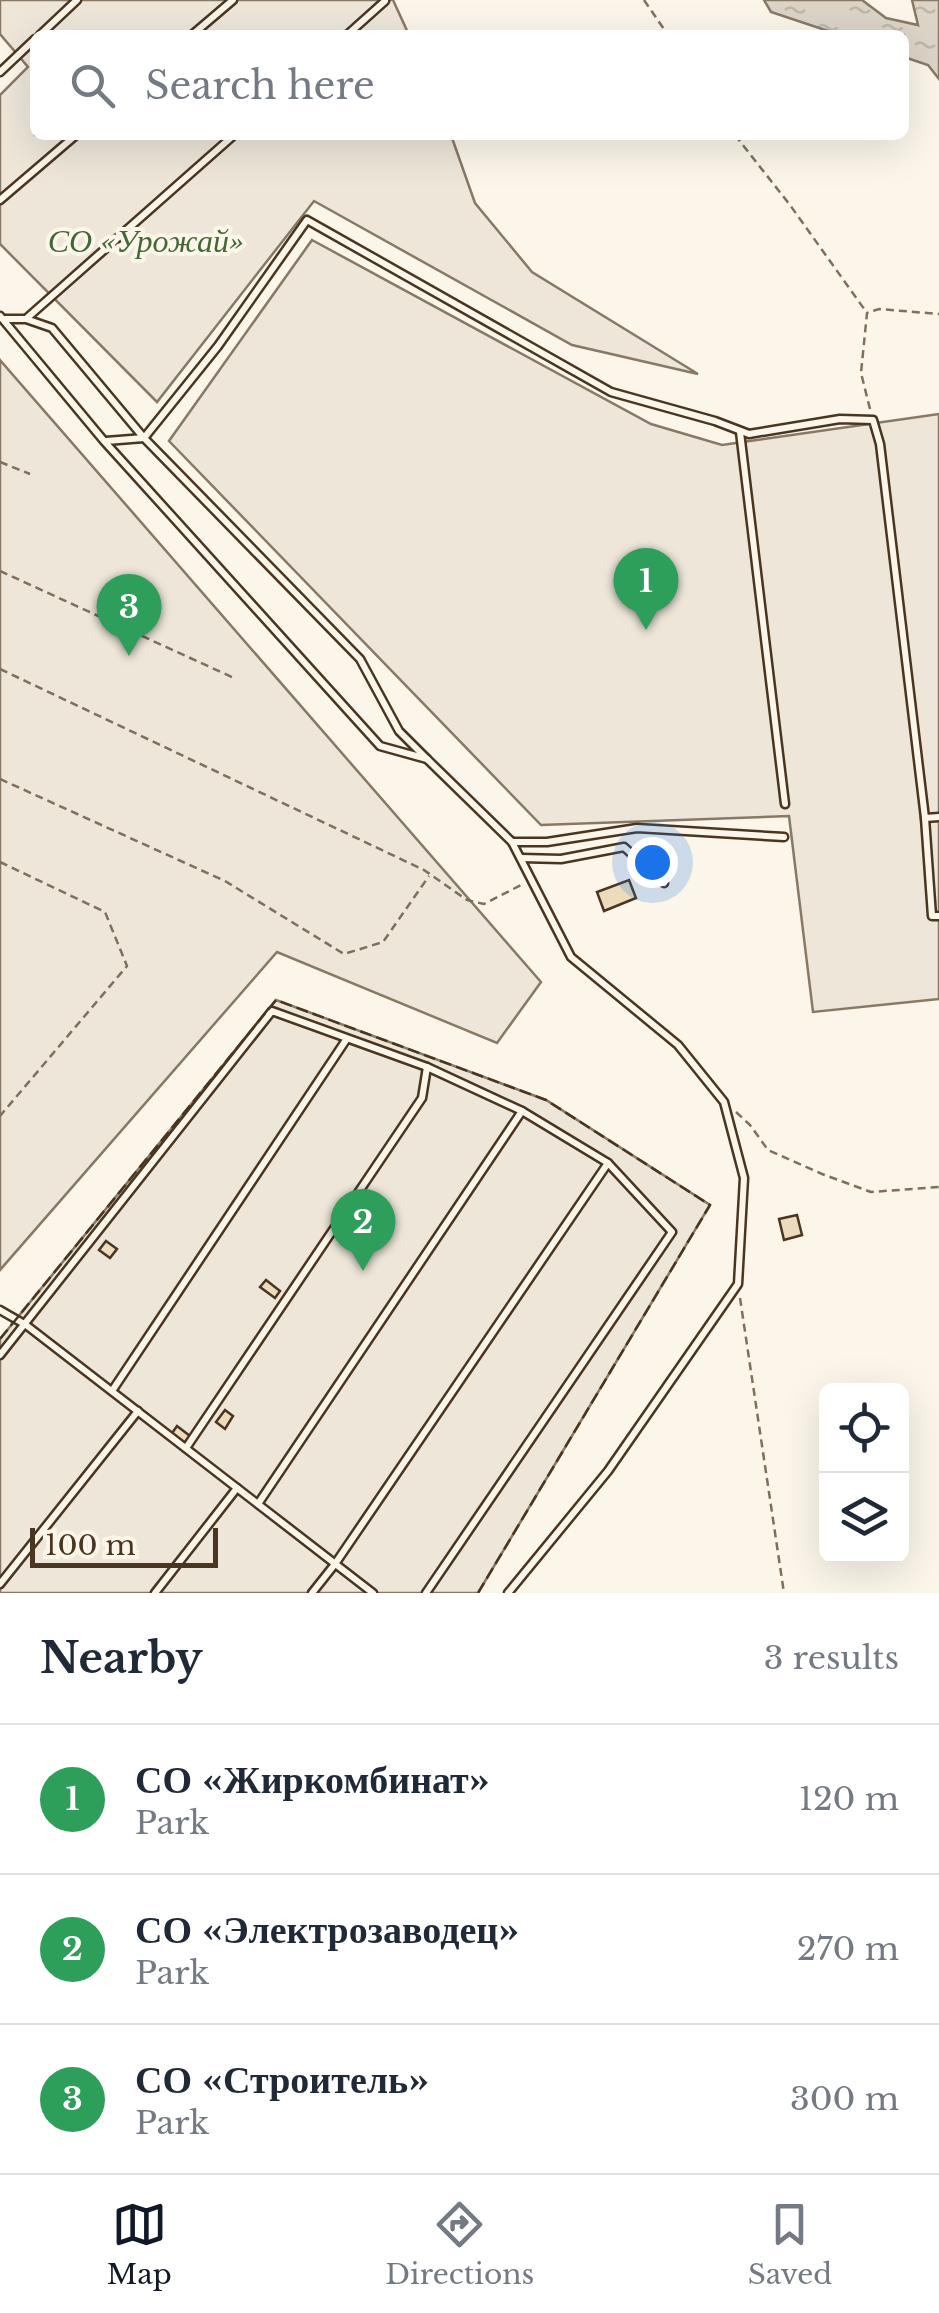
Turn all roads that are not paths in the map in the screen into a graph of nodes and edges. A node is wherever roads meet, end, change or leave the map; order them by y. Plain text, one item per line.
1 (78, 0) edge
2 (233, 0) edge
3 (385, 1) edge
4 (45, 30) edge
5 (198, 30) edge
6 (353, 30) edge
7 (30, 44) edge
8 (0, 72) edge
9 (70, 140) edge
10 (228, 140) edge
11 (0, 200) edge
12 (1, 318) edge
13 (26, 319) junction
14 (740, 430) junction
15 (144, 438) junction
16 (104, 441) junction
17 (427, 759) junction
18 (785, 804) dead end
19 (939, 817) edge
20 (925, 818) junction
21 (784, 837) dead end
22 (512, 842) junction
23 (520, 858) junction
24 (664, 883) dead end
25 (939, 916) edge
26 (346, 1040) junction
27 (427, 1067) junction
28 (522, 1111) junction
29 (608, 1163) junction
30 (0, 1310) edge
31 (26, 1325) junction
32 (0, 1355) edge
33 (112, 1391) junction
34 (138, 1411) junction
35 (186, 1448) junction
36 (237, 1488) junction
37 (258, 1504) junction
38 (336, 1564) junction
39 (0, 1584) edge
40 (154, 1593) edge
41 (312, 1593) edge
42 (374, 1593) edge
43 (426, 1593) edge
44 (508, 1593) edge

1 - 4 lane
2 - 5 lane
3 - 6 lane
7 - 8 lane
9 - 11 lane
10 - 13 lane
12 - 13 lane
12 - 16 lane
13 - 15 lane
14 - 15 lane
14 - 18 lane
14 - 20 lane
15 - 16 lane
15 - 17 lane
16 - 17 lane
17 - 22 lane
19 - 20 lane
20 - 25 lane
21 - 22 lane
22 - 23 lane
23 - 24 lane
23 - 44 lane
26 - 27 lane
26 - 31 lane
26 - 33 lane
27 - 28 lane
27 - 35 lane
28 - 29 lane
28 - 37 lane
29 - 38 lane
29 - 43 lane
30 - 31 lane
31 - 32 lane
31 - 33 lane
33 - 34 lane
34 - 35 lane
34 - 39 lane
35 - 36 lane
36 - 37 lane
36 - 40 lane
37 - 38 lane
38 - 41 lane
38 - 42 lane

